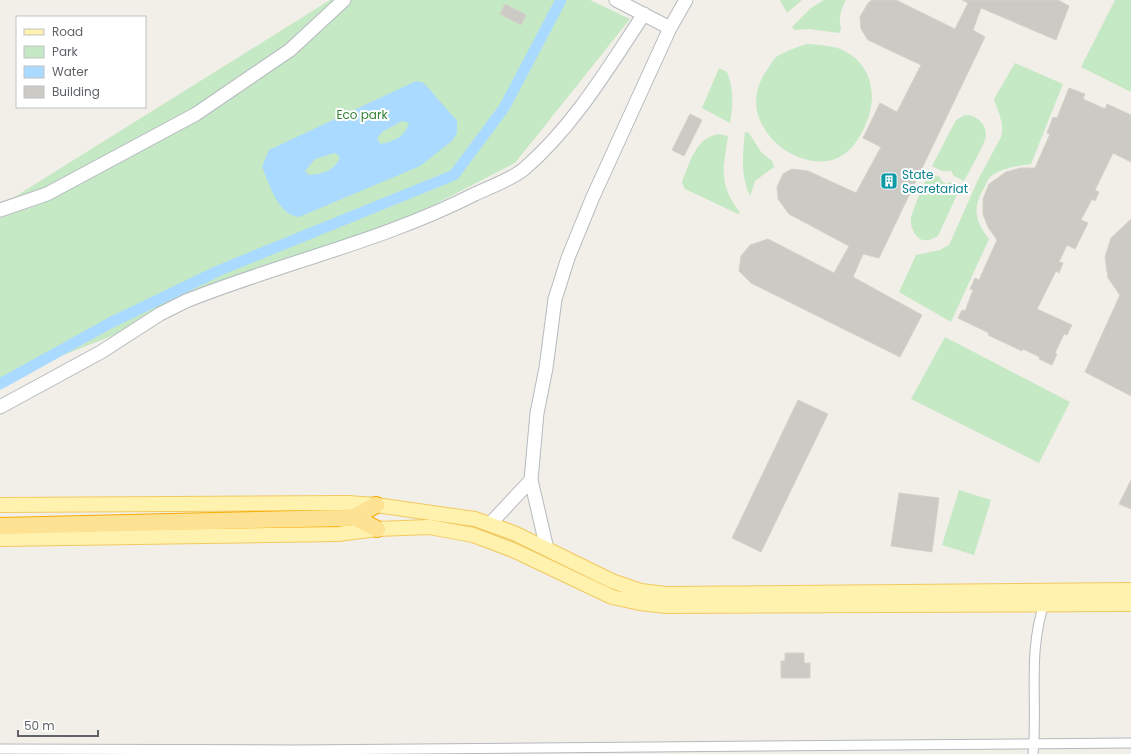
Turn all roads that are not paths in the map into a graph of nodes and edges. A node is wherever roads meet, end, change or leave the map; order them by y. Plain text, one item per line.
1 (344, 0) edge
2 (616, 0) edge
3 (686, 0) edge
4 (644, 14) junction
5 (670, 28) junction
6 (0, 210) edge
7 (0, 407) edge
8 (531, 480) junction
9 (0, 504) edge
10 (376, 505) junction
11 (349, 517) junction
12 (490, 524) junction
13 (0, 526) edge
14 (377, 529) junction
15 (0, 539) edge
16 (547, 549) junction
17 (1049, 590) junction
18 (1131, 590) edge
19 (1131, 604) edge
20 (1043, 605) junction
21 (1131, 743) edge
22 (1034, 744) junction
23 (0, 749) edge
24 (1033, 754) edge

1 - 6 street
2 - 4 street
3 - 5 street
4 - 5 street
4 - 7 street
5 - 8 street
8 - 12 street
8 - 16 street
9 - 10 main road
10 - 11 highway
10 - 12 main road
11 - 13 highway
11 - 14 highway
12 - 16 main road
14 - 15 main road
14 - 20 main road
16 - 17 main road
17 - 18 main road
17 - 20 street
19 - 20 main road
20 - 22 street
21 - 22 street
22 - 23 street
22 - 24 street

